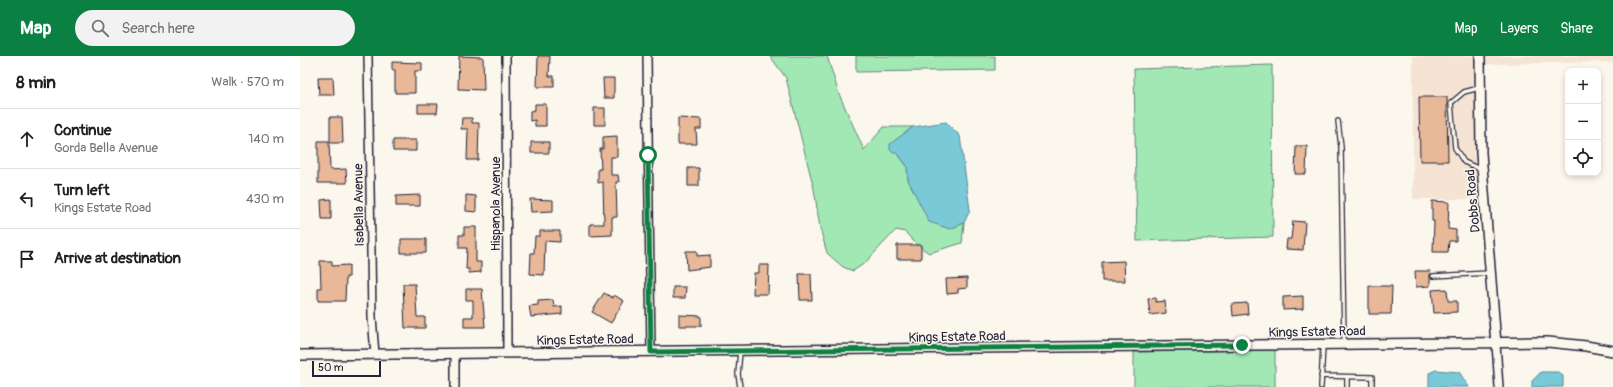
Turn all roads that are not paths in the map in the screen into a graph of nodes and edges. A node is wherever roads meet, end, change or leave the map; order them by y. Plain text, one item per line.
1 (368, 56) edge
2 (506, 56) edge
3 (646, 56) edge
4 (1480, 56) edge
5 (1480, 88) junction
6 (1338, 121) dead end
7 (1482, 170) junction
8 (1491, 273) junction
9 (1433, 276) dead end
10 (1324, 343) junction
11 (1344, 343) junction
12 (1496, 344) junction
13 (740, 351) junction
14 (1613, 351) edge
15 (651, 352) junction
16 (456, 353) junction
17 (507, 353) junction
18 (375, 354) junction
19 (300, 355) edge
20 (1321, 376) junction
21 (1347, 377) junction
22 (455, 387) edge
23 (740, 387) edge
24 (1321, 387) edge
25 (1347, 387) edge
26 (1372, 387) edge
27 (1499, 387) edge

1 - 18 street, Isabella Avenue
2 - 17 street, Hispanola Avenue
3 - 15 street
4 - 5 street, Dobbs Road
5 - 7 street, Dobbs Road
5 - 7 lane
6 - 11 lane
7 - 8 street, Dobbs Road
8 - 9 lane
8 - 12 street, Dobbs Road
10 - 11 street, Kings Estate Road
10 - 13 street, Kings Estate Road
10 - 20 lane
11 - 12 street, Kings Estate Road
12 - 14 street, Kings Estate Road
12 - 27 street
13 - 15 street, Kings Estate Road
13 - 23 lane
15 - 17 street, Kings Estate Road
16 - 17 street, Kings Estate Road
16 - 18 street, Kings Estate Road
16 - 22 street
18 - 19 street, Kings Estate Road
20 - 21 lane
20 - 24 lane
21 - 25 lane
21 - 26 lane

